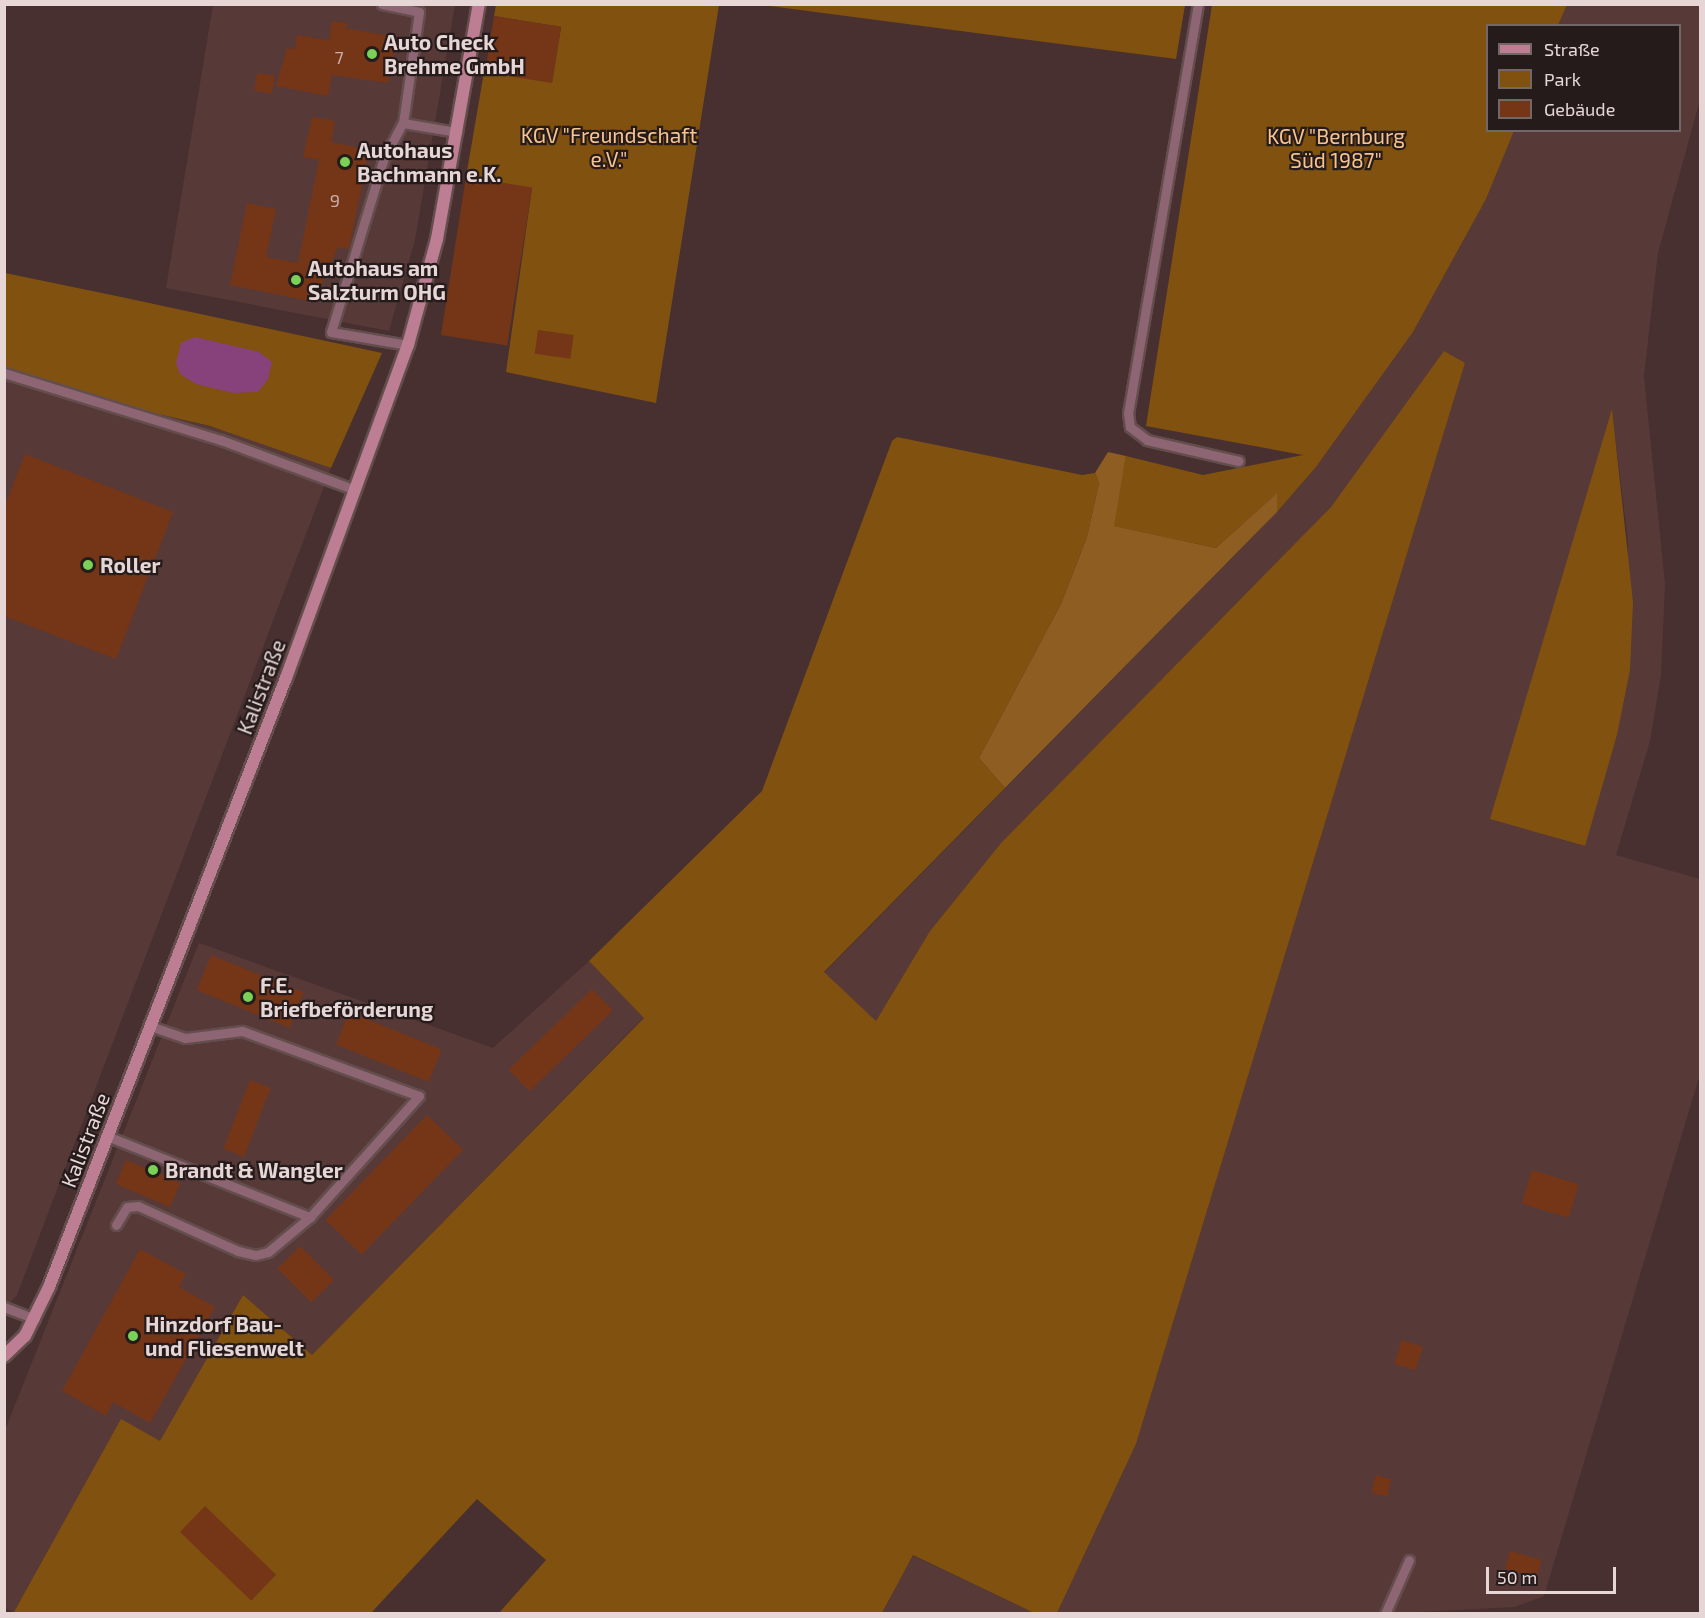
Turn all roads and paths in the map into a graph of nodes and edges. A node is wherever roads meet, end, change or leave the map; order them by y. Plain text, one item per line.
1 (382, 4) edge
2 (479, 4) edge
3 (1198, 4) edge
4 (403, 123) junction
5 (457, 132) junction
6 (408, 345) junction
7 (4, 373) edge
8 (1239, 461) dead end
9 (353, 489) junction
10 (150, 1026) junction
11 (107, 1136) junction
12 (310, 1217) junction
13 (116, 1225) dead end
14 (4, 1307) edge
15 (35, 1319) junction
16 (4, 1356) edge
17 (1409, 1560) dead end
18 (1385, 1614) edge

1 - 4 lane
2 - 5 street, Kalistraße
3 - 8 lane
4 - 5 lane
4 - 6 lane
5 - 6 street, Kalistraße
6 - 9 street, Kalistraße
7 - 9 lane
9 - 10 street, Kalistraße
10 - 11 street, Kalistraße
10 - 12 lane
11 - 12 lane
11 - 15 street, Kalistraße
12 - 13 lane
14 - 15 lane
15 - 16 street, Kalistraße
17 - 18 lane

